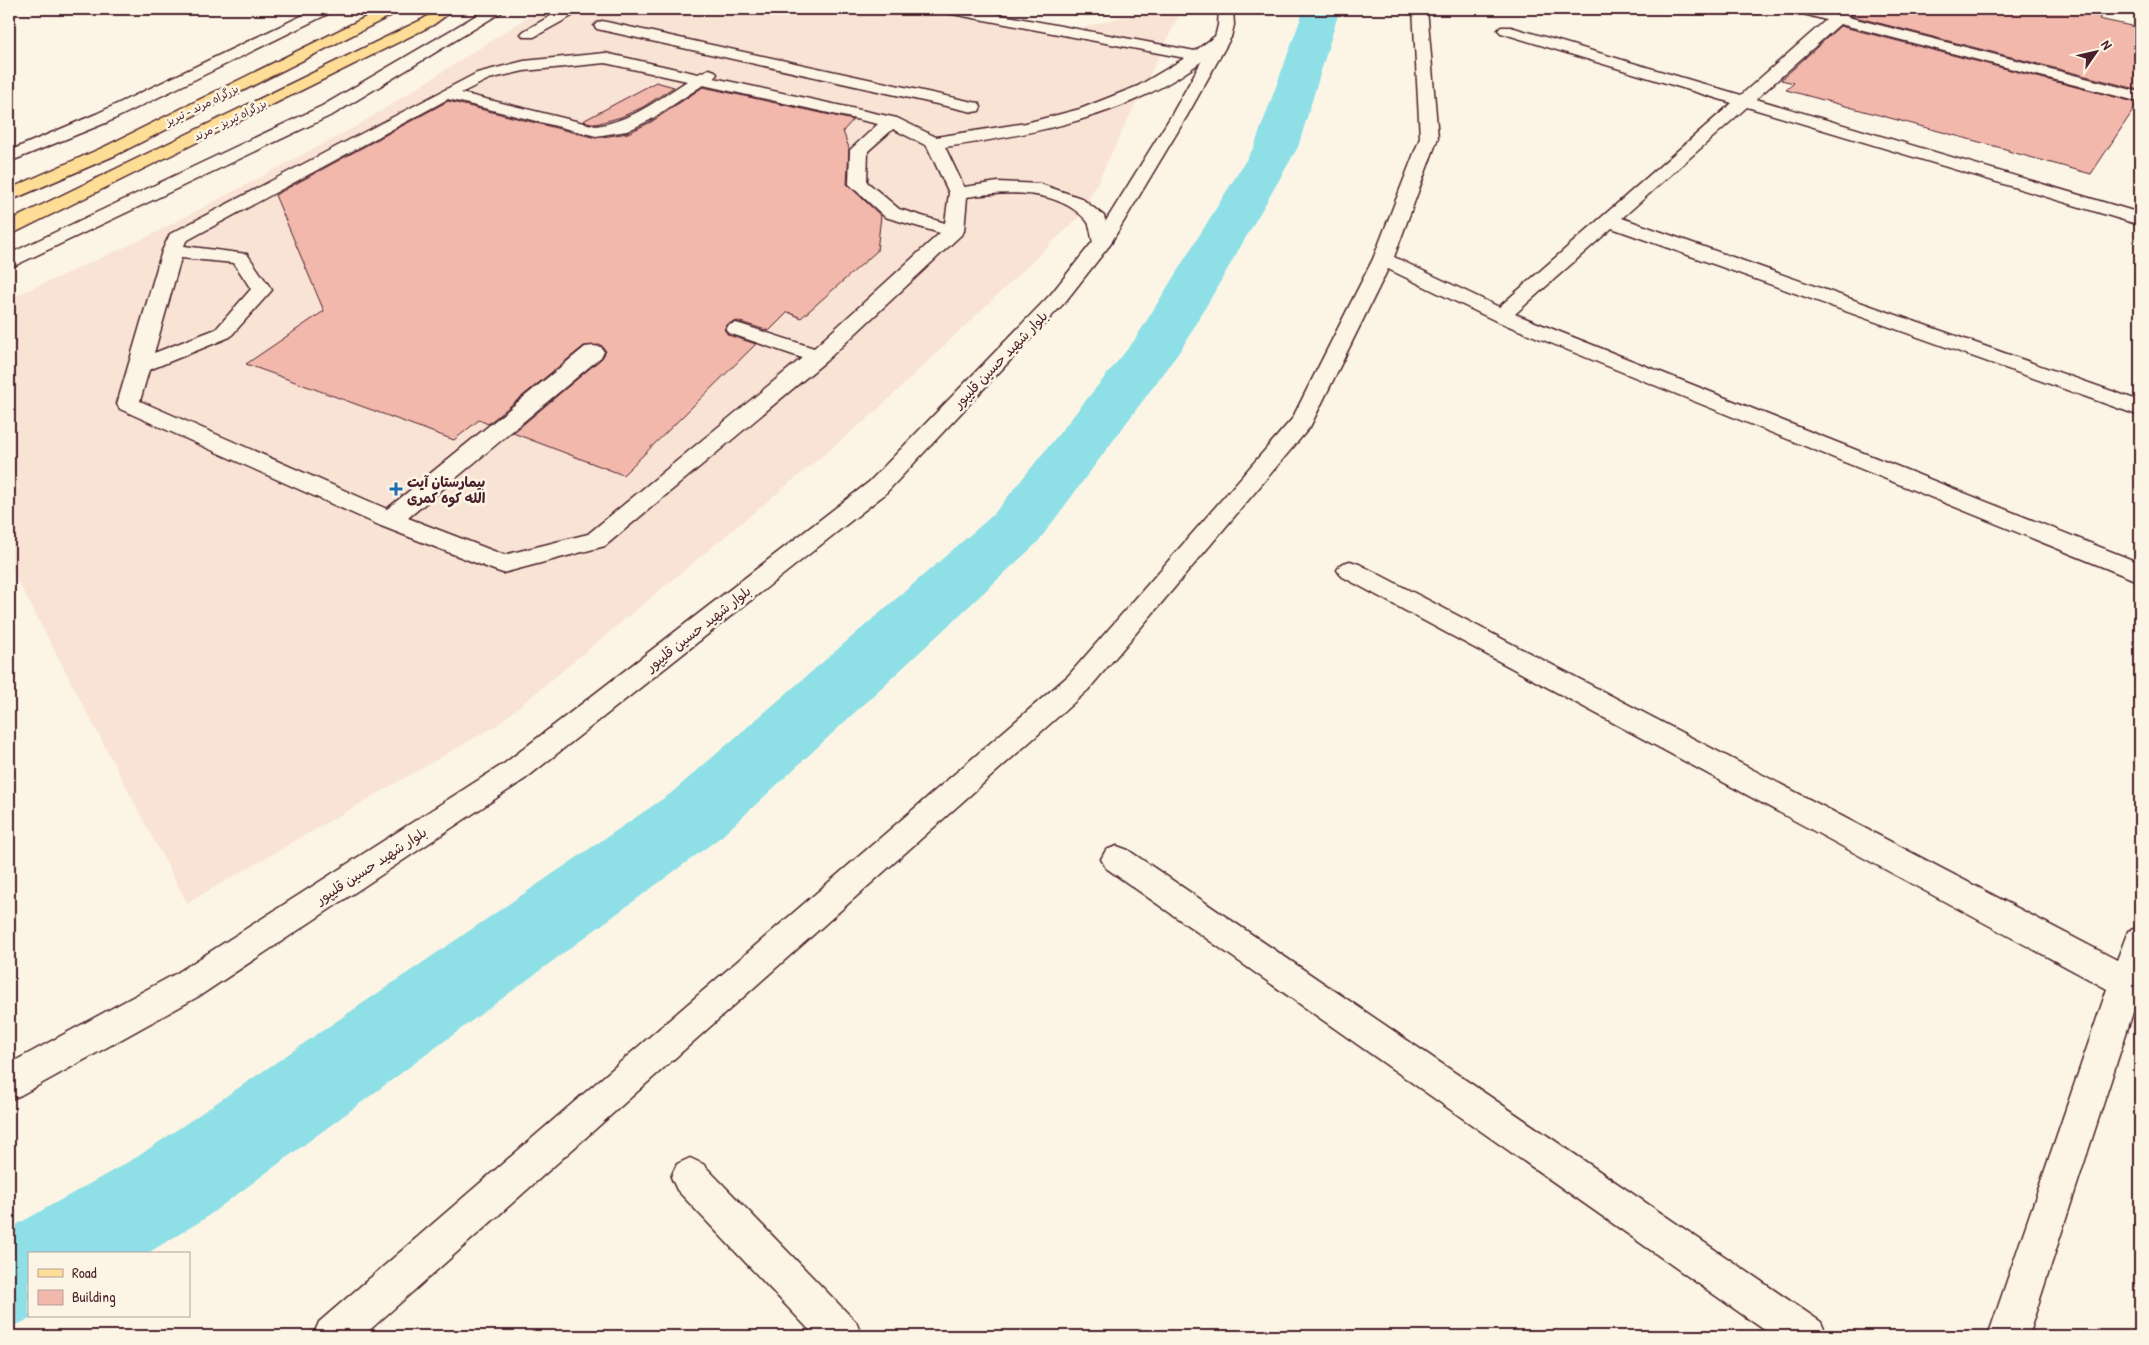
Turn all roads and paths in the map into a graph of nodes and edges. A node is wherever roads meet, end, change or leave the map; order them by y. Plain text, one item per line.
1 (327, 9) edge
2 (393, 9) edge
3 (448, 9) edge
4 (497, 9) edge
5 (574, 9) edge
6 (947, 9) edge
7 (1226, 9) edge
8 (1420, 9) edge
9 (1801, 9) edge
10 (1842, 13) edge
11 (602, 26) dead end
12 (1506, 30) dead end
13 (529, 34) dead end
14 (1223, 37) junction
15 (737, 56) junction
16 (1198, 56) junction
17 (701, 80) junction
18 (446, 94) junction
19 (2140, 97) edge
20 (1744, 101) junction
21 (973, 107) dead end
22 (891, 122) junction
23 (934, 143) junction
24 (9, 157) edge
25 (958, 193) junction
26 (9, 196) edge
27 (2140, 219) edge
28 (1609, 220) junction
29 (9, 228) edge
30 (954, 231) junction
31 (1102, 242) junction
32 (172, 251) junction
33 (1384, 260) junction
34 (9, 261) edge
35 (1501, 316) junction
36 (736, 329) dead end
37 (593, 352) dead end
38 (818, 356) junction
39 (139, 366) junction
40 (2140, 409) edge
41 (390, 520) junction
42 (1350, 570) dead end
43 (2140, 574) edge
44 (1117, 859) dead end
45 (2140, 941) edge
46 (2133, 986) edge
47 (9, 1083) edge
48 (690, 1177) dead end
49 (333, 1336) edge
50 (842, 1336) edge
51 (1807, 1336) edge
52 (2008, 1336) edge

1 - 24 street
2 - 26 main road, بزرگراه مرند - تبریز
3 - 29 main road, بزرگراه تبریز - مرند
4 - 34 street
5 - 13 street
6 - 16 street
7 - 14 street, بلوار شهید حسین قلیپور
8 - 33 street
9 - 10 street
10 - 19 street
10 - 20 street
11 - 15 street
12 - 20 street
14 - 16 street
14 - 31 street, بلوار شهید حسین قلیپور
15 - 17 street
15 - 21 street
16 - 23 street
17 - 18 street
17 - 18 street
17 - 22 street
18 - 32 street
20 - 27 street
20 - 28 street
22 - 23 street
22 - 30 street
23 - 25 street
25 - 30 street
25 - 31 street
28 - 35 street
28 - 40 street
30 - 38 street
31 - 47 street, بلوار شهید حسین قلیپور
32 - 39 street
32 - 39 street
33 - 35 street
33 - 49 street
35 - 43 street
36 - 38 street
37 - 41 street
38 - 41 street
39 - 41 street
42 - 46 street
44 - 51 street
45 - 46 street
46 - 52 street
48 - 50 street

